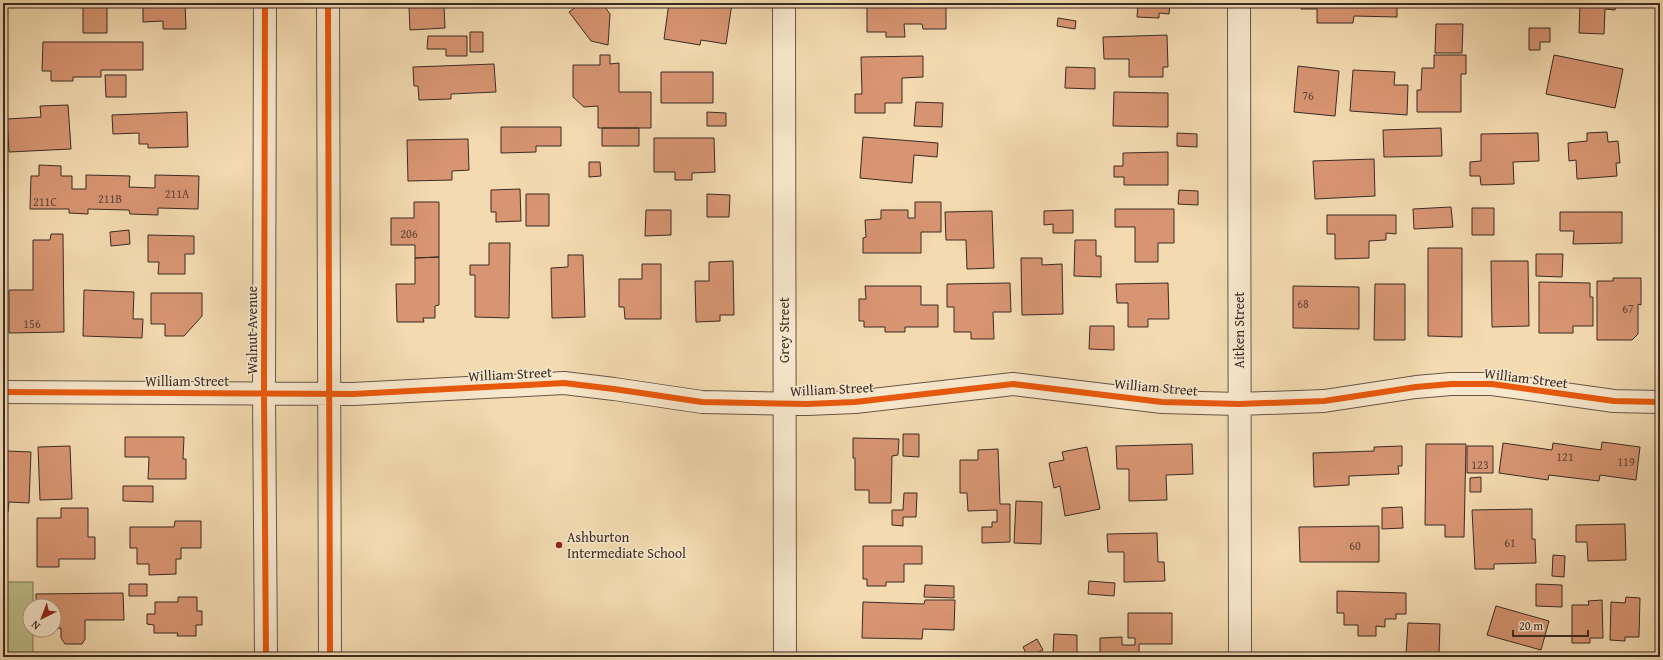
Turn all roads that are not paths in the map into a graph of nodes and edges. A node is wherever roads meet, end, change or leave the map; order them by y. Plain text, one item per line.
1 (265, 3) edge
2 (328, 3) edge
3 (784, 3) edge
4 (1239, 3) edge
5 (3, 392) edge
6 (264, 394) junction
7 (328, 394) junction
8 (1660, 402) edge
9 (784, 403) junction
10 (1239, 404) junction
11 (266, 657) edge
12 (330, 657) edge
13 (785, 657) edge
14 (1240, 657) edge

1 - 6 street, Walnut Avenue
2 - 7 street
3 - 9 street, Grey Street
4 - 10 street, Aitken Street
5 - 6 street, William Street
6 - 7 street, William Street
6 - 11 street, Walnut Avenue
7 - 9 street, William Street
7 - 12 street
8 - 10 street, William Street
9 - 10 street, William Street
9 - 13 street, Grey Street
10 - 14 street, Aitken Street

